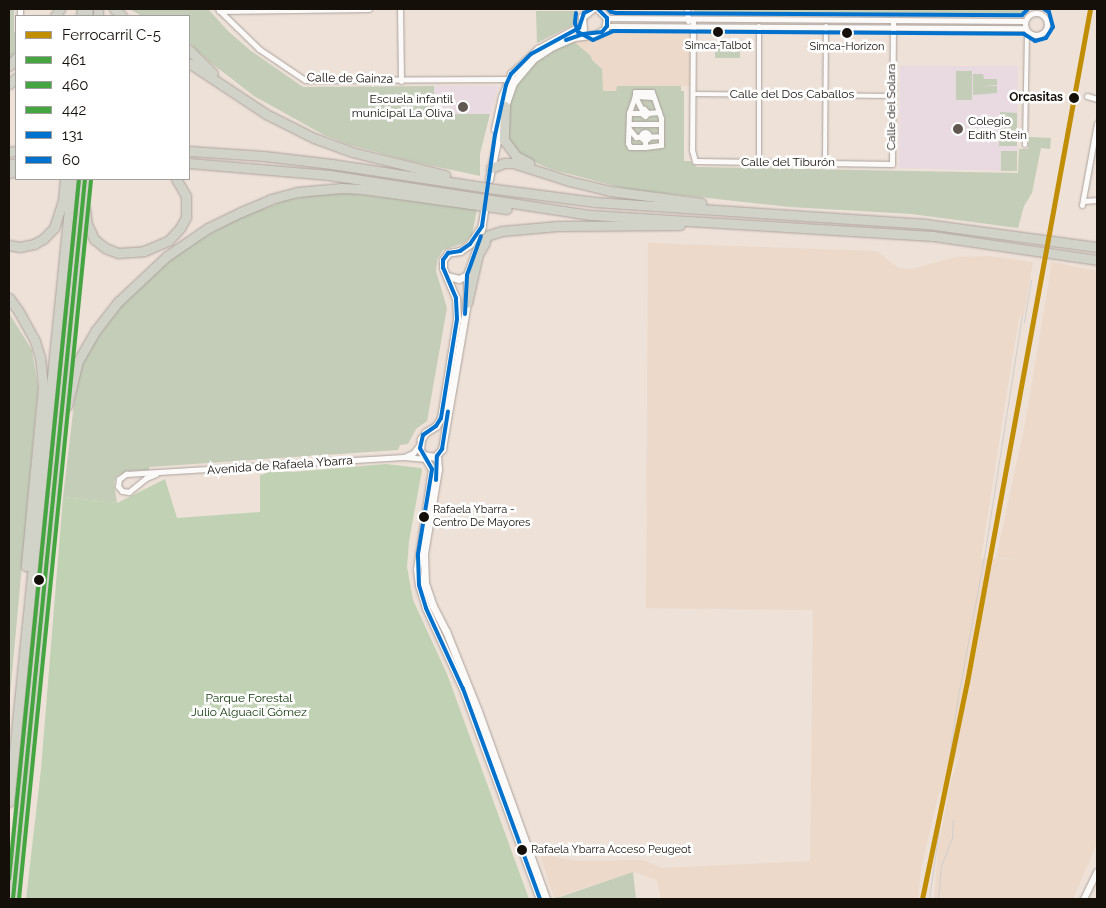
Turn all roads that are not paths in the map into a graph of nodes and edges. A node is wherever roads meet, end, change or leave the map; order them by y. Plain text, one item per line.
1 (369, 9) edge
2 (400, 9) edge
3 (592, 9) edge
4 (600, 9) edge
5 (687, 9) edge
6 (218, 10) edge
7 (583, 11) edge
8 (1035, 11) edge
9 (893, 20) junction
10 (1025, 21) junction
11 (607, 22) junction
12 (691, 23) junction
13 (582, 25) junction
14 (759, 26) junction
15 (826, 26) junction
16 (893, 27) junction
17 (1026, 29) junction
18 (589, 34) junction
19 (190, 51) edge
20 (190, 64) edge
21 (509, 79) junction
22 (401, 81) junction
23 (693, 94) junction
24 (759, 95) junction
25 (825, 95) junction
26 (634, 96) junction
27 (892, 96) junction
28 (1087, 96) dead end
29 (1097, 97) edge
30 (248, 102) junction
31 (505, 106) junction
32 (659, 112) junction
33 (631, 113) junction
34 (644, 113) junction
35 (1097, 123) edge
36 (641, 124) junction
37 (661, 124) junction
38 (630, 128) junction
39 (643, 136) junction
40 (661, 136) junction
41 (1025, 145) dead end
42 (642, 147) junction
43 (190, 151) edge
44 (759, 163) junction
45 (825, 163) junction
46 (190, 164) edge
47 (892, 164) joint
48 (491, 168) junction
49 (489, 179) dead end
50 (65, 180) edge
51 (72, 180) edge
52 (85, 180) edge
53 (177, 180) edge
54 (585, 185) junction
55 (495, 189) junction
56 (83, 194) junction
57 (1097, 200) edge
58 (534, 208) junction
59 (484, 210) dead end
60 (756, 213) junction
61 (720, 222) junction
62 (482, 226) junction
63 (515, 230) junction
64 (9, 245) edge
65 (478, 245) junction
66 (1097, 247) edge
67 (460, 251) junction
68 (1097, 260) edge
69 (471, 263) junction
70 (467, 274) junction
71 (447, 276) junction
72 (9, 298) edge
73 (467, 303) junction
74 (426, 432) junction
75 (442, 440) junction
76 (420, 443) junction
77 (437, 456) junction
78 (403, 457) junction
79 (426, 457) junction
80 (57, 463) junction
81 (156, 474) junction
82 (23, 650) junction
83 (9, 802) edge
84 (1097, 872) edge
85 (13, 899) edge
86 (540, 899) edge
87 (546, 899) edge
88 (1084, 899) edge

1 - 6 street
2 - 22 street
3 - 7 main road
4 - 11 main road
5 - 12 street
6 - 22 street, Calle de Gainza
7 - 13 main road
8 - 10 street
8 - 17 street
9 - 10 street
9 - 12 street
9 - 16 street, Calle del Solara
10 - 17 street
11 - 12 street
11 - 18 main road
12 - 14 street
12 - 23 street
13 - 18 main road
13 - 21 main road
14 - 15 street
14 - 24 street
15 - 16 street
15 - 25 street
16 - 17 street
16 - 27 street, Calle del Solara
17 - 41 street
18 - 31 main road
19 - 30 highway
20 - 30 highway
21 - 22 street, Calle de Gainza
21 - 48 main road
23 - 24 street, Calle del Dos Caballos
23 - 44 street, Calle del Tiburón
24 - 25 street, Calle del Dos Caballos
24 - 44 street
25 - 27 street, Calle del Dos Caballos
25 - 45 street
26 - 32 street
26 - 33 street
26 - 34 street
27 - 47 street, Calle del Solara
28 - 29 street
30 - 55 highway
31 - 48 main road
31 - 54 highway
32 - 34 street
32 - 37 street
33 - 34 street
33 - 38 street
34 - 36 street
35 - 57 street
36 - 37 street
36 - 38 street
36 - 39 street
36 - 39 street
37 - 40 street
38 - 39 street
38 - 42 street
39 - 40 street
39 - 42 street
40 - 42 street
43 - 55 highway
44 - 45 street, Calle del Tiburón
45 - 47 street, Calle del Tiburón
46 - 58 highway
48 - 49 main road
48 - 54 highway
50 - 64 highway
51 - 82 highway
52 - 56 highway
53 - 56 highway
54 - 60 highway
55 - 60 highway
56 - 80 highway
58 - 61 highway
58 - 80 highway
59 - 62 main road
60 - 66 highway
61 - 63 highway
61 - 68 highway
62 - 65 main road
62 - 67 main road
63 - 65 highway
63 - 73 highway
65 - 69 main road
67 - 69 main road
67 - 71 main road
69 - 70 main road
70 - 71 main road
70 - 73 main road
71 - 74 main road
72 - 82 highway
73 - 75 main road
74 - 75 main road
74 - 76 main road
75 - 77 main road
76 - 78 street
76 - 79 main road
77 - 79 main road
77 - 87 main road
78 - 79 street, Avenida de Rafaela Ybarra
78 - 81 street, Avenida de Rafaela Ybarra
79 - 86 main road
80 - 85 highway
81 - 81 street, Avenida de Rafaela Ybarra
82 - 83 highway
84 - 88 street

